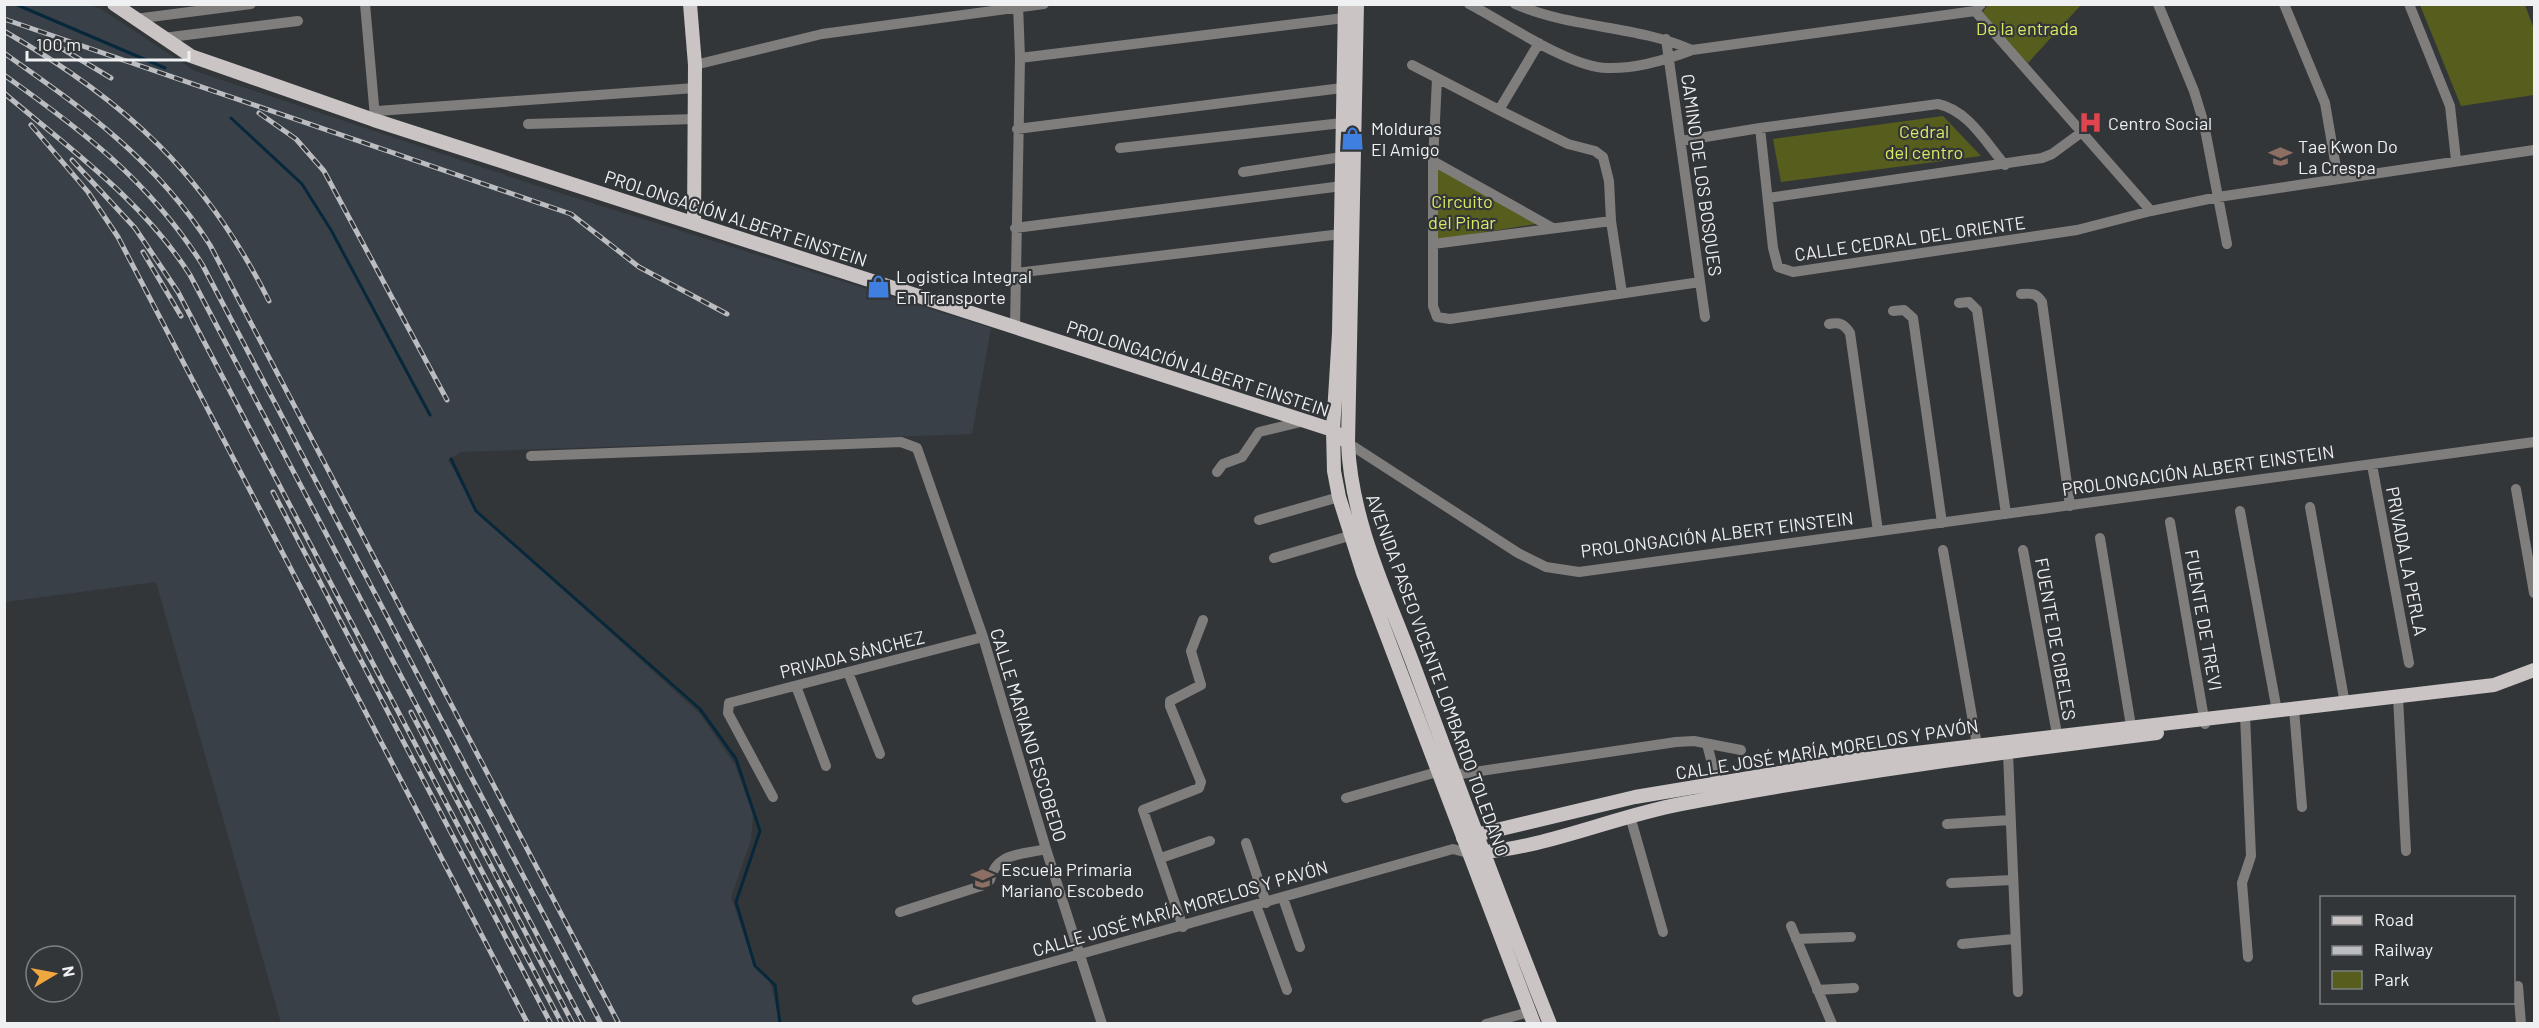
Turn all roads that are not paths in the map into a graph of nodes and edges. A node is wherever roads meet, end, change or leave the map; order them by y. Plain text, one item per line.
1 (114, 4) edge
2 (251, 4) edge
3 (365, 4) edge
4 (690, 4) edge
5 (1044, 4) edge
6 (1469, 4) edge
7 (2158, 4) edge
8 (2284, 4) edge
9 (2409, 4) edge
10 (1018, 6) edge
11 (1522, 6) edge
12 (1353, 8) edge
13 (1486, 8) edge
14 (1978, 8) edge
15 (135, 19) junction
16 (298, 21) dead end
17 (164, 38) junction
18 (1666, 39) junction
19 (1539, 43) junction
20 (1692, 50) junction
21 (1020, 58) junction
22 (1668, 59) junction
23 (695, 64) junction
24 (1412, 64) dead end
25 (1437, 79) junction
26 (695, 88) junction
27 (1342, 88) junction
28 (1499, 110) junction
29 (376, 116) junction
30 (695, 119) junction
31 (1342, 123) junction
32 (528, 124) dead end
33 (1760, 128) junction
34 (1017, 129) junction
35 (2082, 132) junction
36 (1681, 141) junction
37 (1120, 148) dead end
38 (2535, 150) edge
39 (1342, 157) junction
40 (2456, 160) junction
41 (1433, 161) junction
42 (2005, 165) junction
43 (1243, 172) dead end
44 (2338, 179) junction
45 (1342, 186) junction
46 (2218, 197) junction
47 (1768, 198) junction
48 (2151, 211) junction
49 (1611, 221) junction
50 (694, 223) junction
51 (1551, 227) junction
52 (1015, 228) junction
53 (1341, 234) junction
54 (1433, 244) junction
55 (2228, 244) dead end
56 (1016, 273) junction
57 (1701, 282) junction
58 (1622, 293) junction
59 (2021, 294) dead end
60 (1959, 303) dead end
61 (1893, 311) dead end
62 (1705, 316) dead end
63 (1829, 324) dead end
64 (1015, 328) junction
65 (1305, 421) junction
66 (1333, 430) junction
67 (2535, 442) edge
68 (1348, 443) junction
69 (531, 456) dead end
70 (2372, 465) junction
71 (1217, 472) dead end
72 (2516, 489) dead end
73 (1339, 497) junction
74 (2070, 506) junction
75 (2310, 507) dead end
76 (2240, 511) dead end
77 (2006, 514) junction
78 (1259, 520) dead end
79 (2170, 522) dead end
80 (1942, 523) junction
81 (1878, 531) junction
82 (1349, 536) junction
83 (2100, 538) dead end
84 (1942, 550) dead end
85 (2023, 550) dead end
86 (1274, 558) dead end
87 (2535, 593) edge
88 (1203, 620) dead end
89 (983, 637) junction
90 (2409, 663) dead end
91 (2535, 670) edge
92 (848, 672) junction
93 (796, 686) junction
94 (2398, 697) junction
95 (2345, 704) junction
96 (2294, 709) junction
97 (2277, 711) junction
98 (2245, 715) junction
99 (2208, 720) junction
100 (2131, 726) junction
101 (2056, 735) junction
102 (1707, 744) junction
103 (1977, 745) junction
104 (1741, 750) dead end
105 (2008, 753) junction
106 (880, 754) dead end
107 (826, 765) dead end
108 (1437, 772) junction
109 (1454, 776) junction
110 (1717, 783) junction
111 (1682, 789) junction
112 (773, 797) dead end
113 (1346, 798) dead end
114 (1685, 803) junction
115 (2302, 807) dead end
116 (1630, 816) junction
117 (2010, 820) junction
118 (1947, 824) dead end
119 (1469, 836) junction
120 (1210, 841) dead end
121 (1246, 843) dead end
122 (1046, 849) junction
123 (1453, 849) junction
124 (2406, 851) dead end
125 (1475, 853) junction
126 (1161, 858) junction
127 (2012, 880) junction
128 (1951, 883) dead end
129 (1283, 898) junction
130 (1261, 904) junction
131 (900, 912) dead end
132 (1791, 926) dead end
133 (1183, 927) junction
134 (1663, 932) dead end
135 (1851, 937) dead end
136 (1796, 939) junction
137 (2014, 939) junction
138 (1962, 944) dead end
139 (1300, 947) dead end
140 (1081, 954) junction
141 (2248, 957) dead end
142 (2518, 986) dead end
143 (1854, 988) dead end
144 (1287, 990) dead end
145 (1817, 990) junction
146 (2018, 992) dead end
147 (917, 1000) dead end
148 (1531, 1018) edge
149 (1102, 1023) edge
150 (1486, 1023) edge
151 (1550, 1023) edge
152 (1832, 1023) edge
153 (2522, 1023) edge

1 - 15 main road, PROLONGACIÓN ALBERT EINSTEIN
2 - 15 street
3 - 29 street
4 - 23 main road
5 - 10 street
6 - 13 street
7 - 46 street
8 - 44 street
9 - 40 street
10 - 21 street
10 - 23 street
11 - 18 street
12 - 21 street
12 - 27 main road, AVENIDA PASEO VICENTE LOMBARDO TOLEDANO
12 - 68 main road, AVENIDA PASEO VICENTE LOMBARDO TOLEDANO
13 - 19 street
14 - 20 street
14 - 35 street
15 - 17 main road, PROLONGACIÓN ALBERT EINSTEIN
16 - 17 street
17 - 29 main road, PROLONGACIÓN ALBERT EINSTEIN
18 - 20 street
18 - 22 street, CAMINO DE LOS BOSQUES
19 - 22 street
19 - 28 street
20 - 22 street
21 - 34 street
22 - 36 street, CAMINO DE LOS BOSQUES
23 - 26 main road
24 - 25 street
25 - 28 street
25 - 41 street
26 - 29 street
26 - 30 main road
27 - 31 main road, AVENIDA PASEO VICENTE LOMBARDO TOLEDANO
27 - 34 street
28 - 49 street
29 - 50 main road, PROLONGACIÓN ALBERT EINSTEIN
30 - 32 street
30 - 50 main road
31 - 37 street
31 - 39 main road, AVENIDA PASEO VICENTE LOMBARDO TOLEDANO
33 - 36 street
33 - 42 street
33 - 47 street, CALLE CEDRAL DEL ORIENTE
34 - 52 street
35 - 42 street
35 - 48 street
36 - 57 street, CAMINO DE LOS BOSQUES
38 - 40 street
39 - 43 street
39 - 45 main road, AVENIDA PASEO VICENTE LOMBARDO TOLEDANO
40 - 44 street
41 - 51 street
41 - 54 street
42 - 47 street
44 - 46 street
45 - 52 street
45 - 53 main road, AVENIDA PASEO VICENTE LOMBARDO TOLEDANO
46 - 48 street
46 - 55 street
47 - 48 street, CALLE CEDRAL DEL ORIENTE
49 - 51 street
49 - 58 street
50 - 64 main road, PROLONGACIÓN ALBERT EINSTEIN
51 - 54 street
52 - 56 street
53 - 56 street
53 - 66 main road, AVENIDA PASEO VICENTE LOMBARDO TOLEDANO
54 - 58 street
56 - 64 street
57 - 58 street
57 - 62 street, CAMINO DE LOS BOSQUES
59 - 74 street
60 - 77 street
61 - 80 street
63 - 81 street
64 - 65 main road, PROLONGACIÓN ALBERT EINSTEIN
65 - 66 main road, PROLONGACIÓN ALBERT EINSTEIN
65 - 71 street
66 - 68 main road, PROLONGACIÓN ALBERT EINSTEIN
66 - 73 main road, AVENIDA PASEO VICENTE LOMBARDO TOLEDANO
67 - 70 street, PROLONGACIÓN ALBERT EINSTEIN
68 - 81 street, PROLONGACIÓN ALBERT EINSTEIN
68 - 109 main road, AVENIDA PASEO VICENTE LOMBARDO TOLEDANO
69 - 89 street, CALLE MARIANO ESCOBEDO
70 - 74 street, PROLONGACIÓN ALBERT EINSTEIN
70 - 90 street, PRIVADA LA PERLA
72 - 87 street
73 - 78 street
73 - 82 main road, AVENIDA PASEO VICENTE LOMBARDO TOLEDANO
74 - 77 street, PROLONGACIÓN ALBERT EINSTEIN
75 - 95 street
76 - 97 street
77 - 80 street, PROLONGACIÓN ALBERT EINSTEIN
79 - 99 street, FUENTE DE TREVI
80 - 81 street, PROLONGACIÓN ALBERT EINSTEIN
82 - 86 street
82 - 108 main road, AVENIDA PASEO VICENTE LOMBARDO TOLEDANO
83 - 100 street
84 - 103 street
85 - 101 street, FUENTE DE CIBELES
88 - 126 street
89 - 92 street, PRIVADA SÁNCHEZ
89 - 122 street, CALLE MARIANO ESCOBEDO
91 - 94 main road, CALLE JOSÉ MARÍA MORELOS Y PAVÓN
92 - 93 street, PRIVADA SÁNCHEZ
92 - 106 street
93 - 107 street
93 - 112 street, PRIVADA SÁNCHEZ
94 - 95 main road, CALLE JOSÉ MARÍA MORELOS Y PAVÓN
94 - 124 street
95 - 96 main road, CALLE JOSÉ MARÍA MORELOS Y PAVÓN
96 - 97 main road, CALLE JOSÉ MARÍA MORELOS Y PAVÓN
96 - 115 street
97 - 98 main road, CALLE JOSÉ MARÍA MORELOS Y PAVÓN
98 - 99 main road, CALLE JOSÉ MARÍA MORELOS Y PAVÓN
98 - 141 street
99 - 100 main road, CALLE JOSÉ MARÍA MORELOS Y PAVÓN
99 - 105 main road, CALLE JOSÉ MARÍA MORELOS Y PAVÓN
100 - 101 main road, CALLE JOSÉ MARÍA MORELOS Y PAVÓN
101 - 103 main road, CALLE JOSÉ MARÍA MORELOS Y PAVÓN
102 - 104 street
102 - 109 street
102 - 110 street
103 - 110 main road, CALLE JOSÉ MARÍA MORELOS Y PAVÓN
105 - 114 main road, CALLE JOSÉ MARÍA MORELOS Y PAVÓN
105 - 117 street
108 - 113 street
108 - 119 main road, AVENIDA PASEO VICENTE LOMBARDO TOLEDANO
109 - 119 main road, AVENIDA PASEO VICENTE LOMBARDO TOLEDANO
110 - 111 main road, CALLE JOSÉ MARÍA MORELOS Y PAVÓN
111 - 114 main road
111 - 119 main road, CALLE JOSÉ MARÍA MORELOS Y PAVÓN
114 - 116 main road, CALLE JOSÉ MARÍA MORELOS Y PAVÓN
116 - 125 main road, CALLE JOSÉ MARÍA MORELOS Y PAVÓN
116 - 134 street
117 - 118 street
117 - 127 street
119 - 123 street
119 - 125 main road, AVENIDA PASEO VICENTE LOMBARDO TOLEDANO
120 - 126 street
121 - 130 street
122 - 131 street
122 - 140 street, CALLE MARIANO ESCOBEDO
123 - 125 street, CALLE JOSÉ MARÍA MORELOS Y PAVÓN
123 - 129 street, CALLE JOSÉ MARÍA MORELOS Y PAVÓN
125 - 148 main road, AVENIDA PASEO VICENTE LOMBARDO TOLEDANO
125 - 151 main road, AVENIDA PASEO VICENTE LOMBARDO TOLEDANO
126 - 133 street
127 - 128 street
127 - 137 street
129 - 130 street, CALLE JOSÉ MARÍA MORELOS Y PAVÓN
129 - 139 street
130 - 133 street, CALLE JOSÉ MARÍA MORELOS Y PAVÓN
130 - 144 street
132 - 136 street
133 - 140 street, CALLE JOSÉ MARÍA MORELOS Y PAVÓN
135 - 136 street
136 - 145 street
137 - 138 street
137 - 146 street
140 - 147 street, CALLE JOSÉ MARÍA MORELOS Y PAVÓN
140 - 149 street, CALLE MARIANO ESCOBEDO
142 - 153 street
143 - 145 street
145 - 152 street
148 - 150 street

